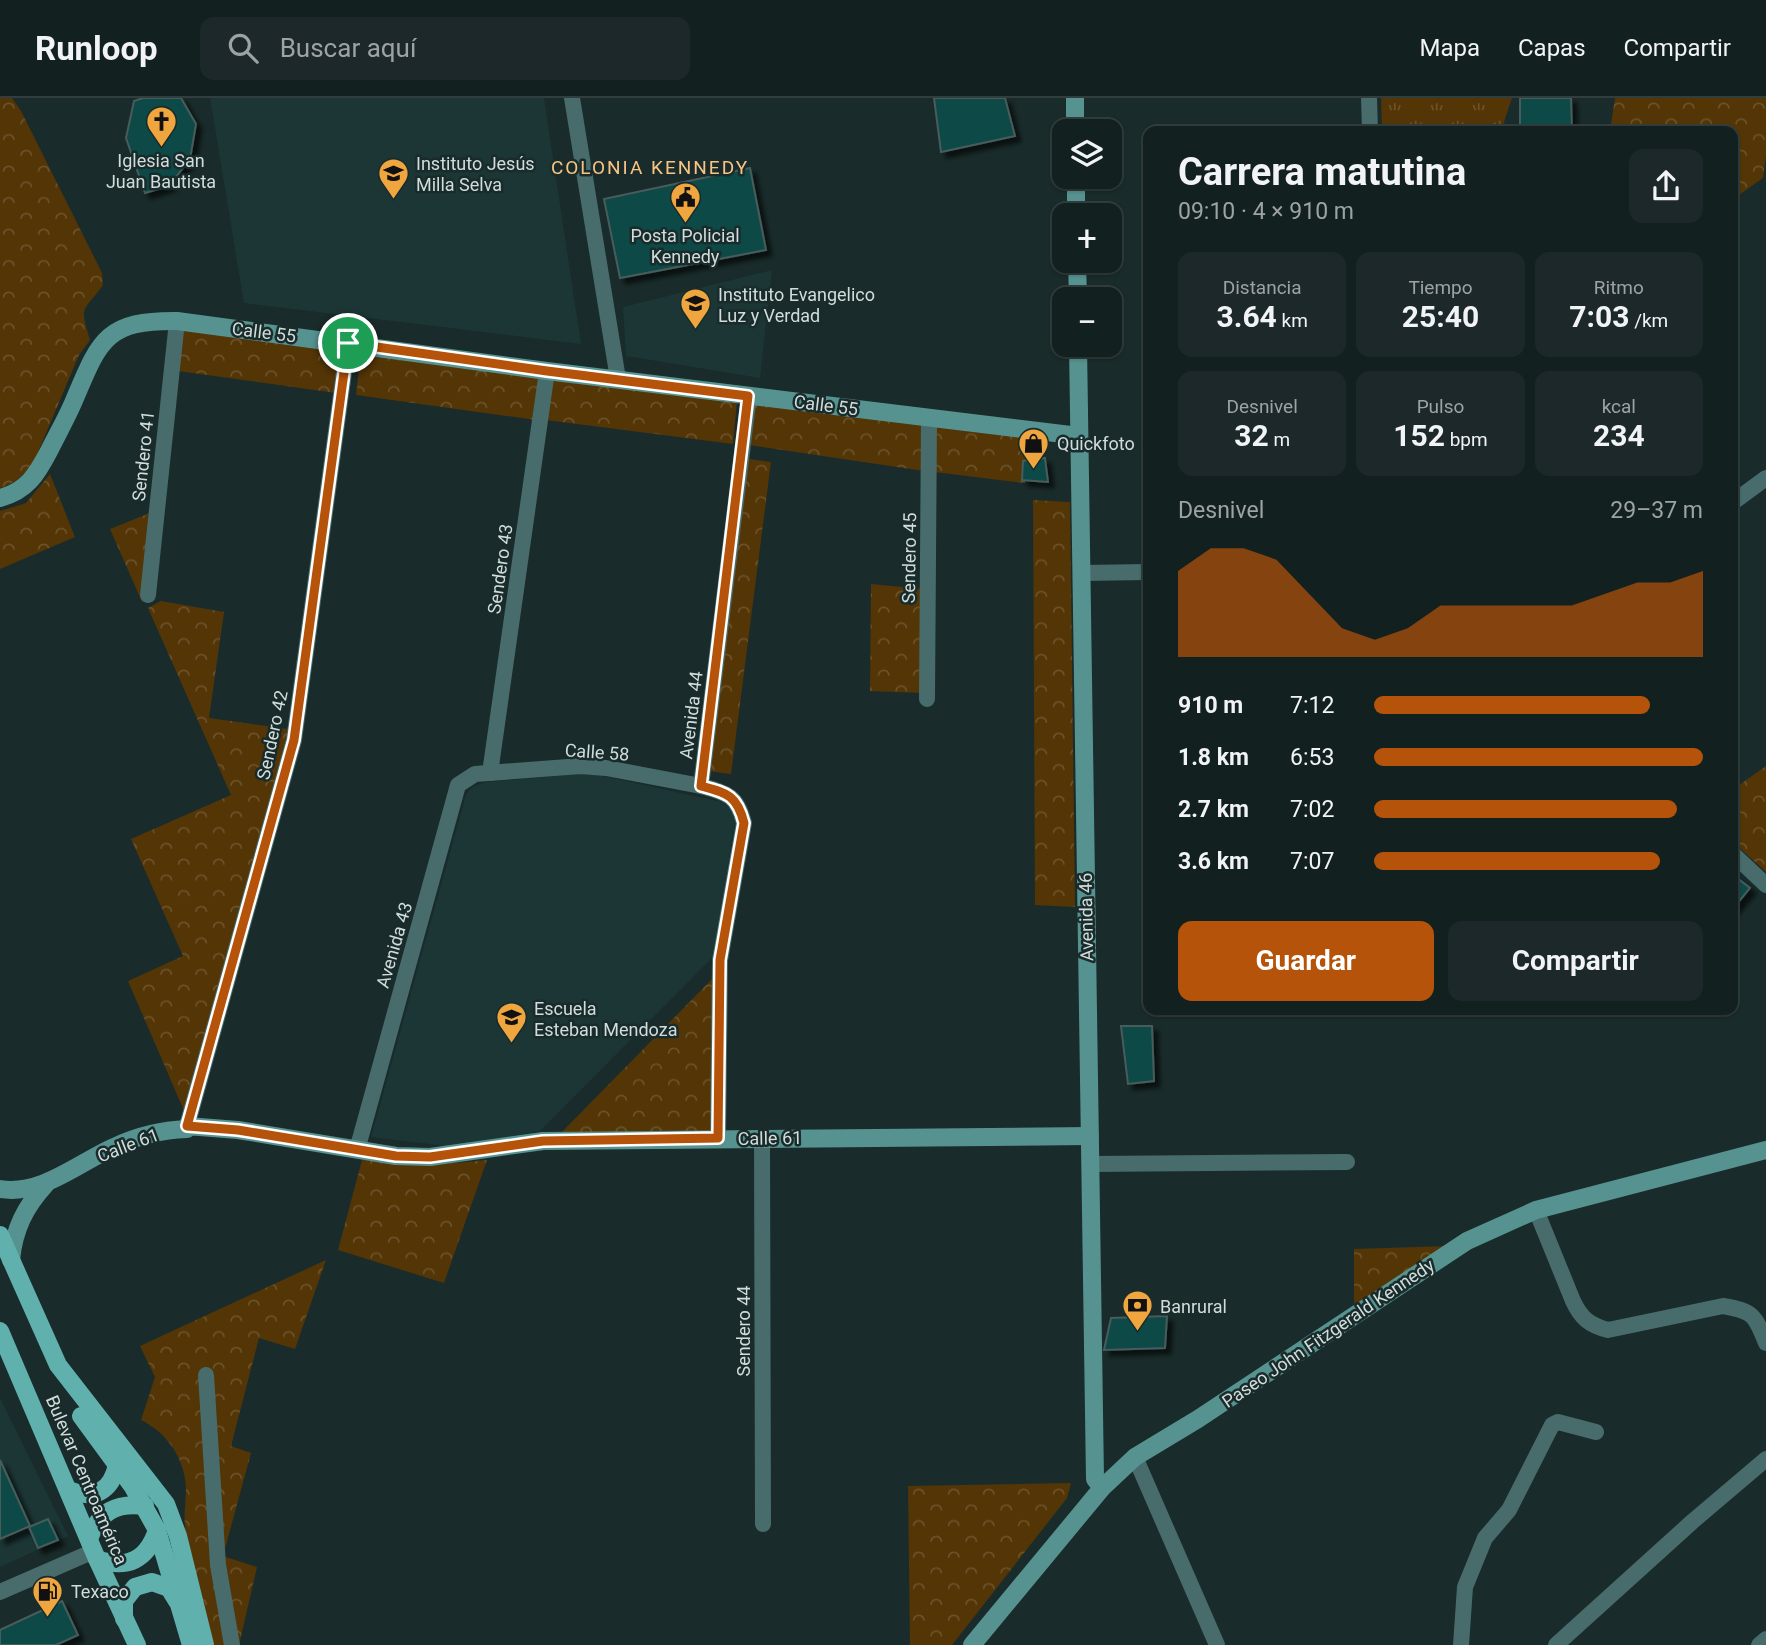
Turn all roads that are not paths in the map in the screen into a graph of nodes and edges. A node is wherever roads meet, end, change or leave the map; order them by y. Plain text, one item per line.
1 (572, 98) edge
2 (1075, 98) edge
3 (1369, 98) edge
4 (1075, 119) edge
5 (1370, 126) edge
6 (177, 321) junction
7 (348, 343) junction
8 (1078, 357) edge
9 (547, 371) junction
10 (618, 379) junction
11 (748, 396) junction
12 (929, 418) junction
13 (1079, 436) junction
14 (1766, 478) edge
15 (0, 498) edge
16 (1738, 499) edge
17 (1143, 572) edge
18 (1082, 573) junction
19 (148, 595) dead end
20 (927, 699) dead end
21 (490, 773) junction
22 (701, 786) junction
23 (1738, 859) edge
24 (1766, 885) edge
25 (187, 1126) junction
26 (1090, 1136) junction
27 (718, 1138) junction
28 (762, 1138) junction
29 (357, 1150) junction
30 (1766, 1150) edge
31 (1347, 1162) dead end
32 (1090, 1164) junction
33 (48, 1182) junction
34 (0, 1189) edge
35 (1536, 1210) junction
36 (0, 1235) edge
37 (11, 1260) junction
38 (0, 1331) edge
39 (1766, 1343) edge
40 (58, 1365) junction
41 (206, 1375) dead end
42 (1596, 1432) dead end
43 (1135, 1457) junction
44 (1766, 1460) edge
45 (117, 1465) junction
46 (1102, 1488) junction
47 (69, 1490) junction
48 (145, 1506) junction
49 (763, 1524) dead end
50 (157, 1530) junction
51 (93, 1549) junction
52 (0, 1592) edge
53 (179, 1604) junction
54 (124, 1619) junction
55 (1766, 1639) edge
56 (137, 1645) edge
57 (191, 1645) edge
58 (205, 1645) edge
59 (232, 1645) edge
60 (972, 1645) edge
61 (1217, 1645) edge
62 (1461, 1645) edge
63 (1556, 1645) edge
64 (1759, 1645) edge

1 - 10 street
2 - 4 street
3 - 5 street
6 - 7 street, Calle 55
6 - 15 street, Calle 55
6 - 19 street, Sendero 41
7 - 9 street, Calle 55
7 - 25 street, Sendero 42
8 - 13 street, Avenida 46
9 - 10 street, Calle 55
9 - 21 street, Sendero 43
10 - 11 street, Calle 55
11 - 12 street, Calle 55
11 - 22 street, Avenida 44
12 - 13 street, Calle 55
12 - 20 street, Sendero 45
13 - 18 street, Avenida 46
14 - 16 street
17 - 18 street
18 - 26 street, Avenida 46
21 - 22 street, Calle 58
21 - 29 street, Avenida 43
22 - 27 street
23 - 24 street
25 - 29 street, Calle 61
25 - 33 street, Calle 61
26 - 28 street, Calle 61
26 - 32 street, Avenida 46
27 - 28 street, Calle 61
27 - 29 street, Calle 61
28 - 49 street, Sendero 44
30 - 35 street, Paseo John Fitzgerald Kennedy
31 - 32 street
32 - 46 street, Avenida 46
33 - 34 street, Calle 61
33 - 37 street, Calle 61
35 - 39 street
35 - 43 street, Paseo John Fitzgerald Kennedy
36 - 37 main road, Bulevar Centroamérica
37 - 40 main road, Bulevar Centroamérica
38 - 47 main road, Bulevar Centroamérica
40 - 45 main road
40 - 58 main road, Bulevar Centroamérica
41 - 59 street
42 - 62 street
43 - 46 street, Paseo John Fitzgerald Kennedy
43 - 61 street
44 - 63 street
45 - 47 main road
45 - 48 main road
46 - 60 street, Paseo John Fitzgerald Kennedy
47 - 51 main road, Bulevar Centroamérica
48 - 50 main road
48 - 51 main road
50 - 51 main road
50 - 53 main road
51 - 52 street
51 - 54 main road, Bulevar Centroamérica
53 - 54 main road
53 - 57 main road
54 - 56 main road, Bulevar Centroamérica
55 - 64 street

